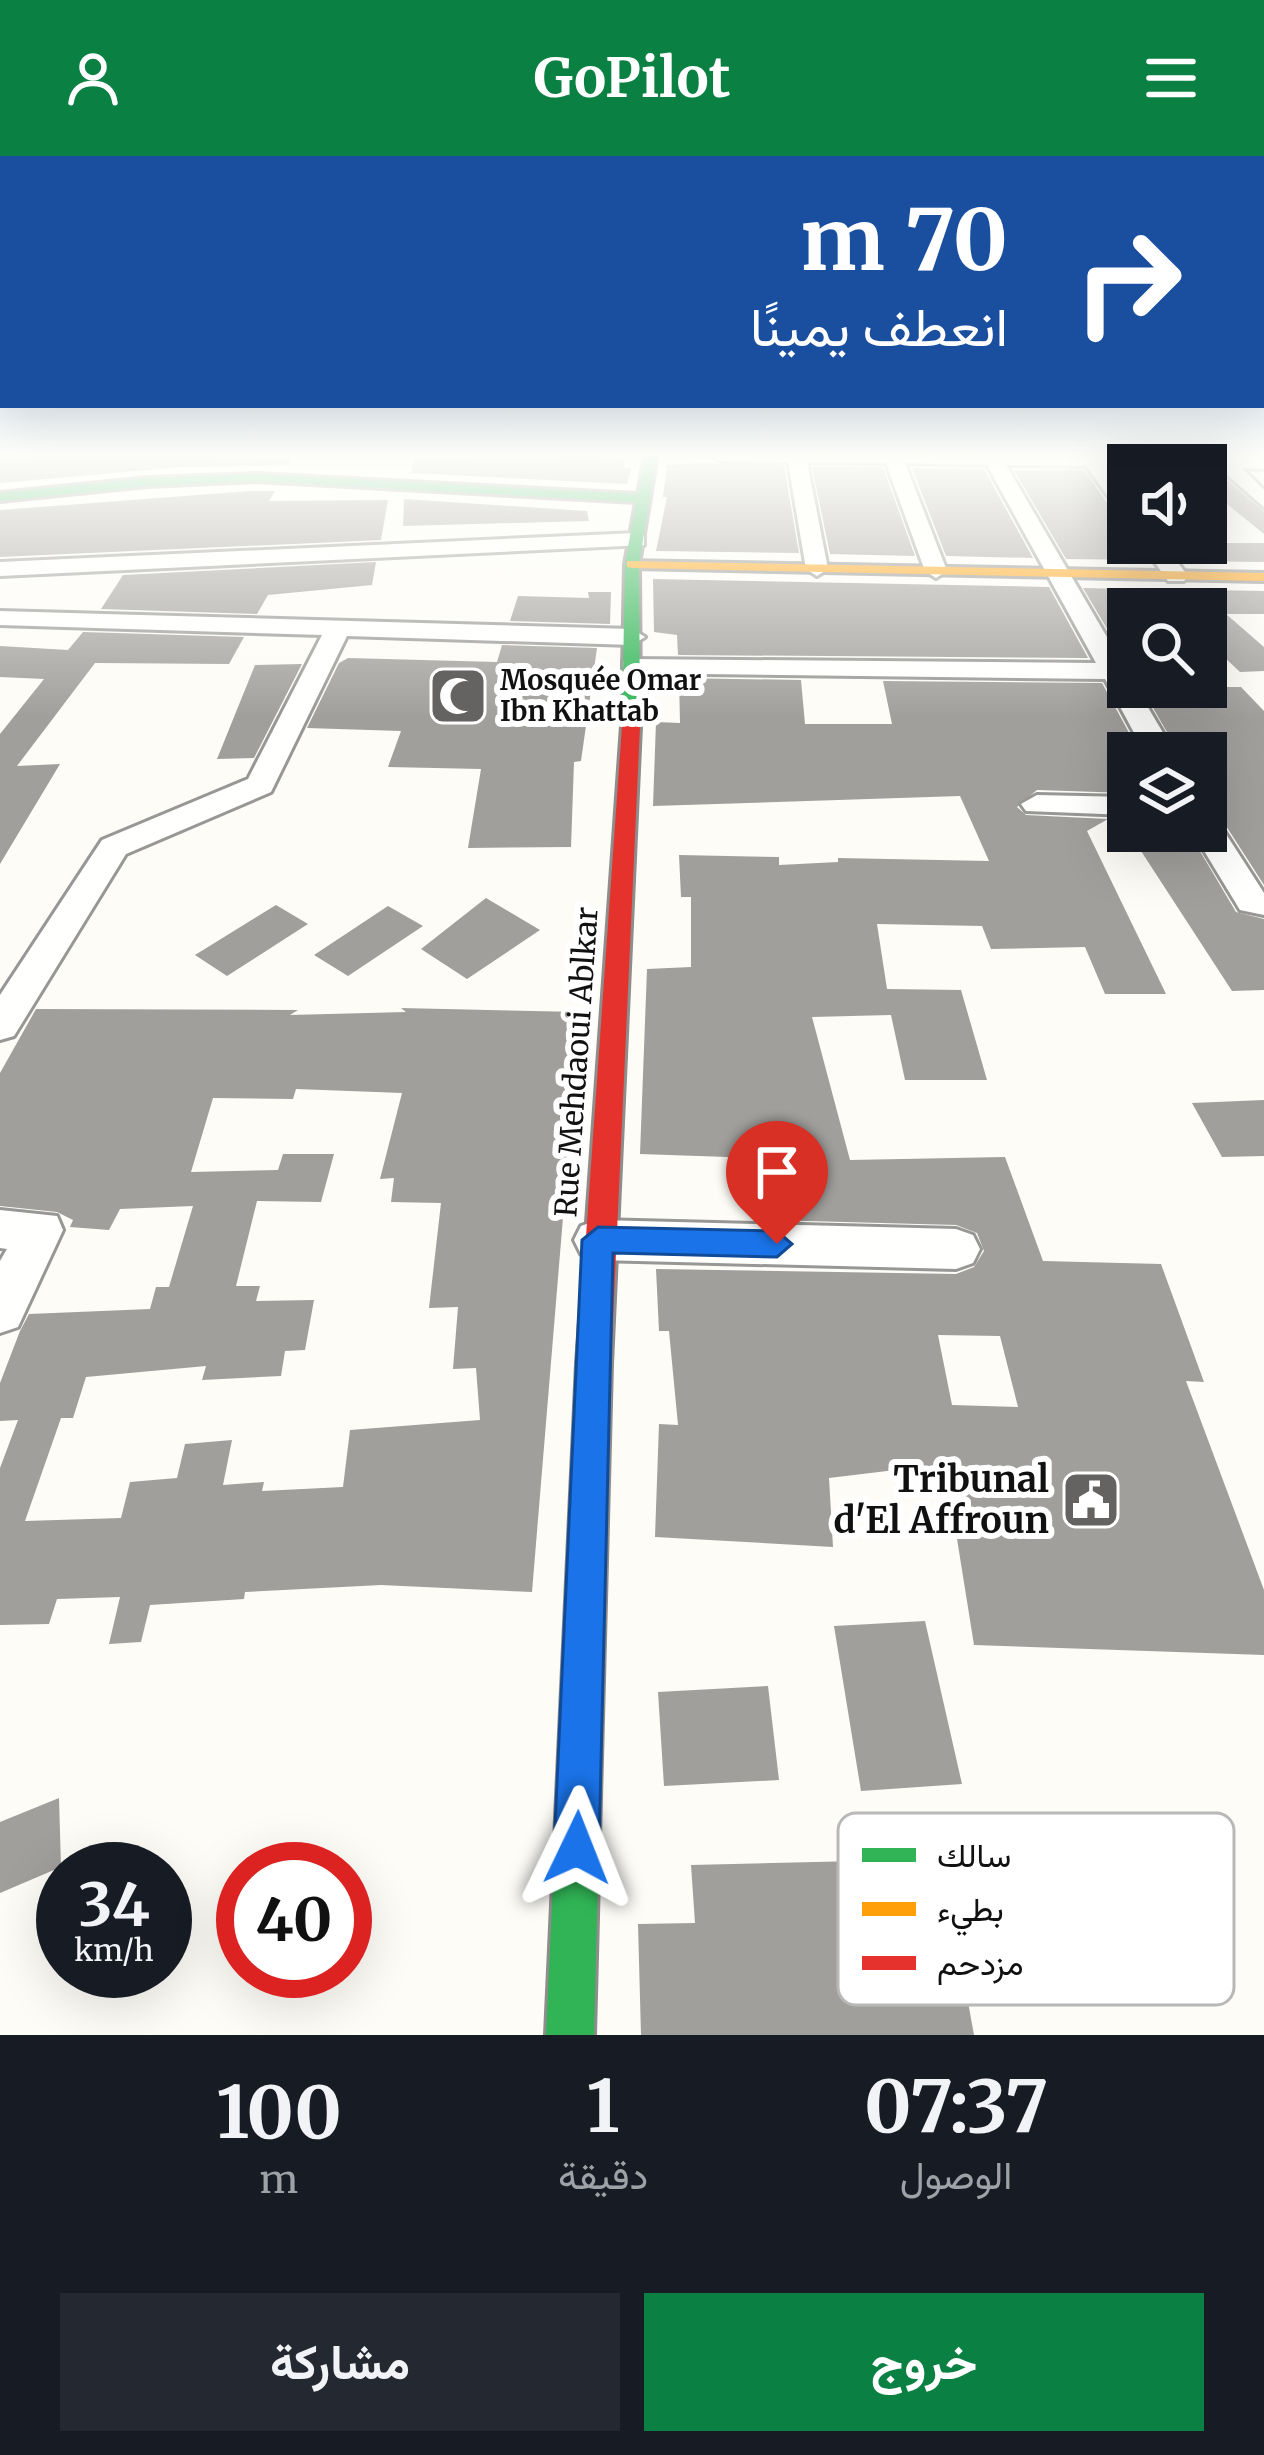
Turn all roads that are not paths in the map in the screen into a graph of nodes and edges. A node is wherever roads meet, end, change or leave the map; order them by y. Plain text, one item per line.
1 (636, 543) edge
2 (815, 543) edge
3 (925, 543) edge
4 (1039, 543) edge
5 (634, 552) junction
6 (1167, 564) edge
7 (817, 568) junction
8 (0, 569) edge
9 (936, 571) junction
10 (1056, 574) junction
11 (1176, 576) junction
12 (1264, 577) edge
13 (0, 617) edge
14 (338, 628) junction
15 (632, 637) junction
16 (1107, 664) edge
17 (632, 667) junction
18 (1107, 671) edge
19 (1036, 804) dead end
20 (1107, 806) edge
21 (1221, 852) edge
22 (1264, 904) edge
23 (19, 967) edge
24 (0, 1026) edge
25 (0, 1229) edge
26 (598, 1240) junction
27 (956, 1249) dead end
28 (0, 1311) edge
29 (571, 2035) edge

1 - 5 street, Rue Mehdaoui Ablkar
2 - 7 street
3 - 9 street
4 - 10 street
5 - 7 street
5 - 8 street
5 - 15 street, Rue Mehdaoui Ablkar
6 - 11 street
7 - 9 street
9 - 10 street
10 - 11 street
10 - 16 street
11 - 12 street
13 - 14 street
14 - 15 street
14 - 23 street
15 - 17 street, Rue Mehdaoui Ablkar
17 - 18 street
17 - 26 street, Rue Mehdaoui Ablkar
19 - 20 street
21 - 22 street
23 - 24 street
25 - 28 street
26 - 27 street
26 - 29 street, Rue Mehdaoui Ablkar

